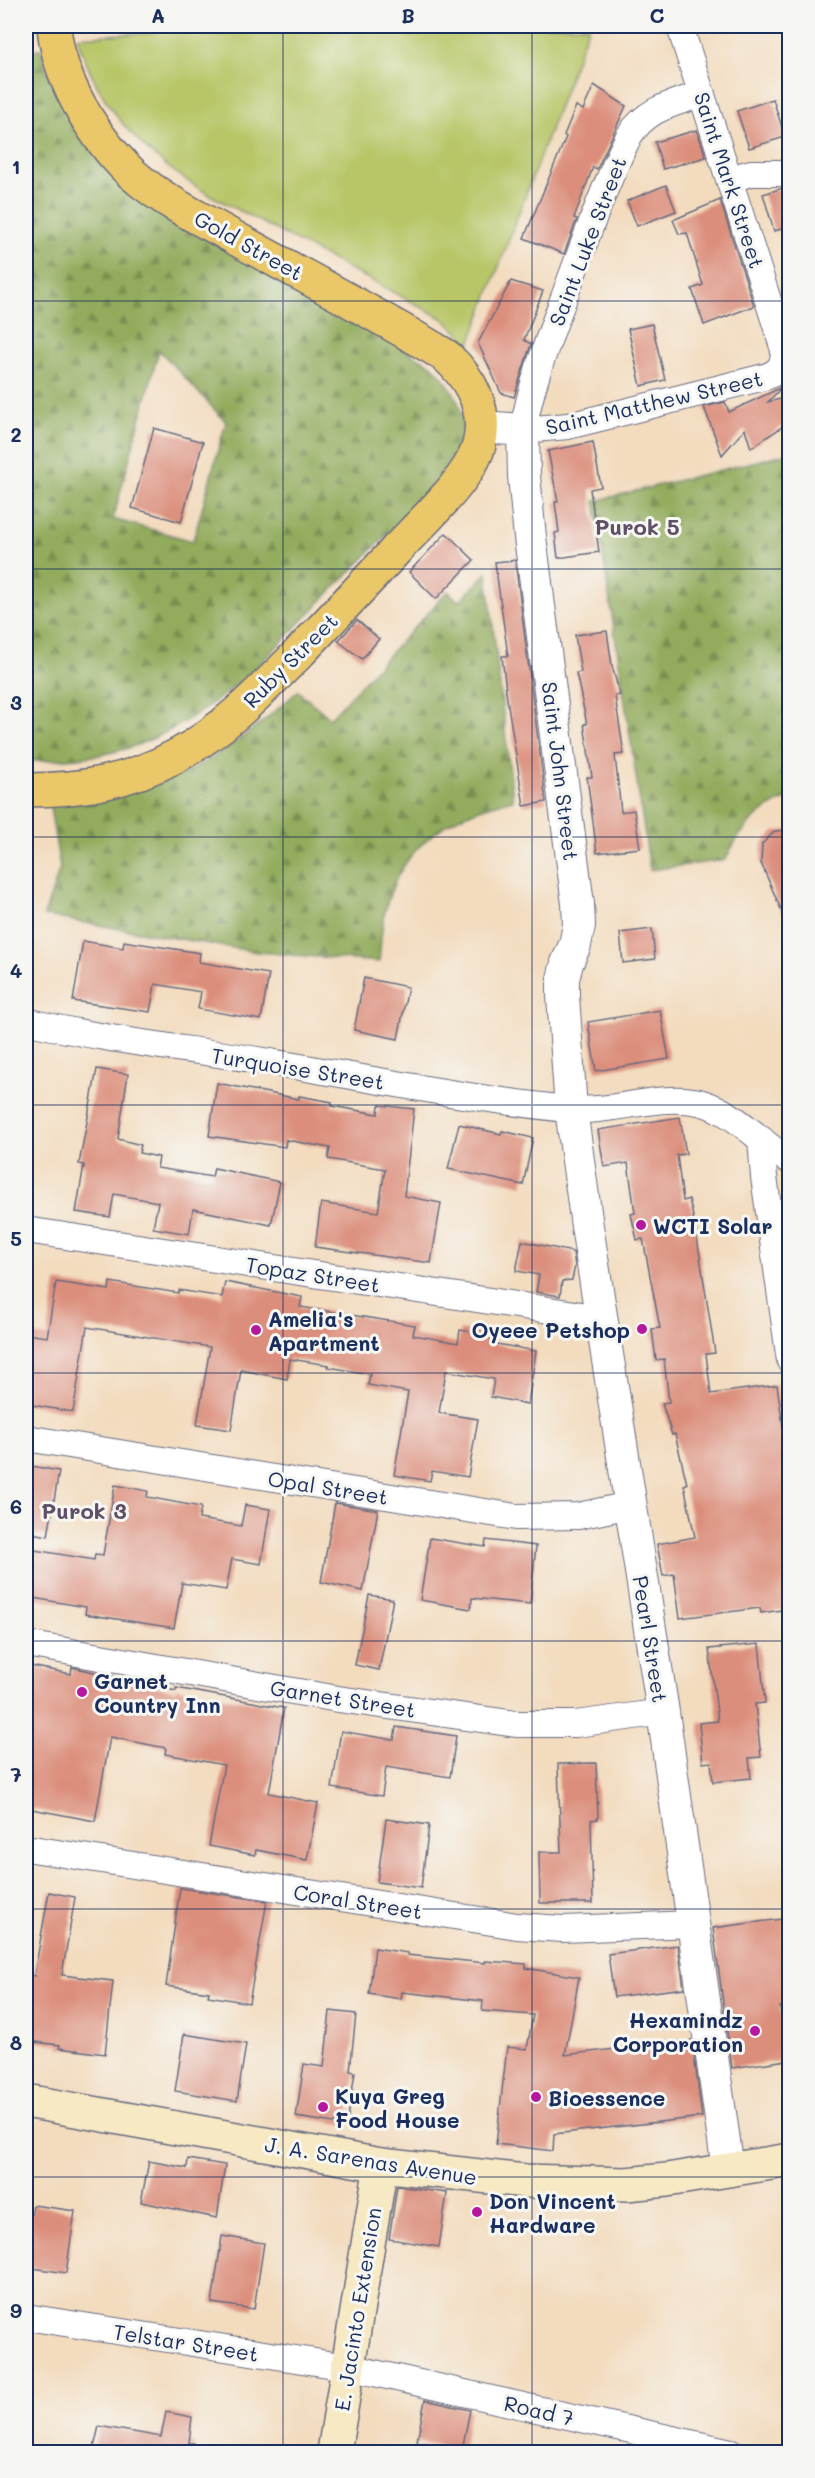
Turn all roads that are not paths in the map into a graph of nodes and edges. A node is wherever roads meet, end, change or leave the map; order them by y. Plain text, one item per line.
1 (54, 26) edge
2 (681, 30) dead end
3 (702, 94) junction
4 (789, 173) edge
5 (729, 179) junction
6 (782, 366) joint
7 (482, 427) junction
8 (523, 430) junction
9 (26, 790) edge
10 (26, 1021) edge
11 (571, 1110) junction
12 (761, 1139) junction
13 (789, 1161) edge
14 (26, 1230) edge
15 (601, 1318) junction
16 (787, 1330) edge
17 (789, 1361) edge
18 (26, 1438) edge
19 (630, 1505) junction
20 (26, 1644) edge
21 (663, 1712) junction
22 (26, 1848) edge
23 (693, 1924) junction
24 (26, 2101) edge
25 (789, 2160) edge
26 (381, 2165) junction
27 (728, 2169) junction
28 (26, 2317) edge
29 (347, 2367) junction
30 (333, 2452) edge
31 (731, 2452) edge

1 - 7 main road, Gold Street
2 - 3 street, Saint Mark Street
3 - 5 street, Saint Mark Street
3 - 8 street, Saint Luke Street
4 - 5 street
5 - 6 street, Saint Mark Street
6 - 8 street, Saint Matthew Street
7 - 8 street
7 - 9 main road, Ruby Street
8 - 11 street, Saint John Street
10 - 11 street, Turquoise Street
11 - 12 street, Turquoise Street
11 - 15 street, Pearl Street
12 - 13 street, Turquoise Street
12 - 16 street
14 - 15 street, Topaz Street
15 - 19 street, Pearl Street
16 - 17 street
18 - 19 street, Opal Street
19 - 21 street, Pearl Street
20 - 21 street, Garnet Street
21 - 23 street, Pearl Street
22 - 23 street, Coral Street
23 - 27 street, Pearl Street
24 - 26 main road, J. A. Sarenas Avenue
25 - 27 main road, J. A. Sarenas Avenue
26 - 27 main road, J. A. Sarenas Avenue
26 - 29 main road, E. Jacinto Extension
28 - 29 street, Telstar Street
29 - 30 main road, E. Jacinto Extension
29 - 31 street, Road 7

